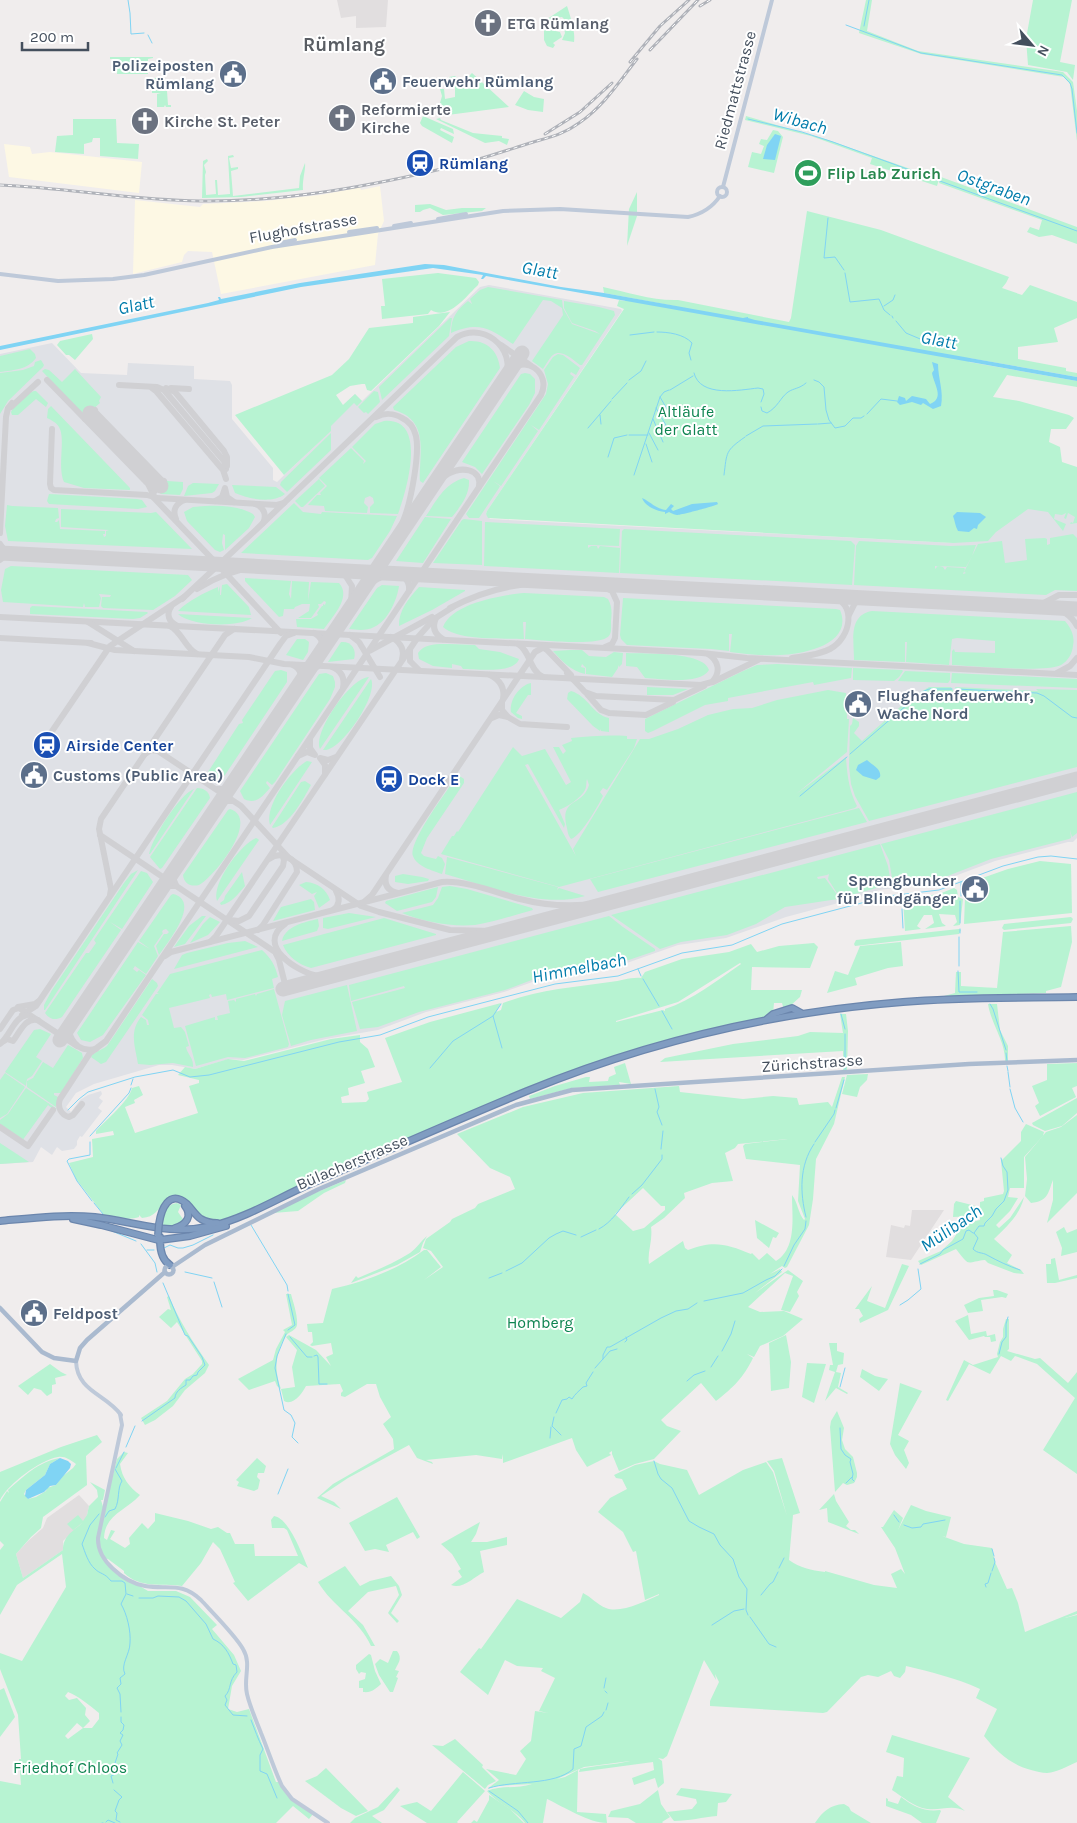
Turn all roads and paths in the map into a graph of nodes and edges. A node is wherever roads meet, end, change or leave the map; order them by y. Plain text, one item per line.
1 (772, 0) edge
2 (723, 187) junction
3 (719, 195) junction
4 (0, 274) edge
5 (1077, 998) edge
6 (1077, 1060) edge
7 (550, 1096) joint
8 (73, 1219) junction
9 (234, 1221) junction
10 (0, 1222) edge
11 (160, 1224) junction
12 (170, 1230) junction
13 (159, 1237) junction
14 (168, 1268) junction
15 (0, 1308) edge
16 (76, 1361) junction
17 (328, 1823) edge

1 - 2 main road, Riedmattstrasse
2 - 3 main road, Flughofstrasse
2 - 3 main road, Riedmattstrasse
3 - 4 main road, Flughofstrasse
5 - 9 highway
5 - 9 highway
6 - 7 main road, Zürichstrasse
7 - 14 main road, Bülacherstrasse
8 - 9 highway
8 - 10 highway
8 - 13 highway
9 - 11 highway
9 - 12 highway
9 - 13 highway
10 - 12 highway
11 - 12 highway
11 - 13 highway, bridge
13 - 14 highway
14 - 16 main road, Bülacherstrasse
15 - 16 main road
16 - 17 main road

